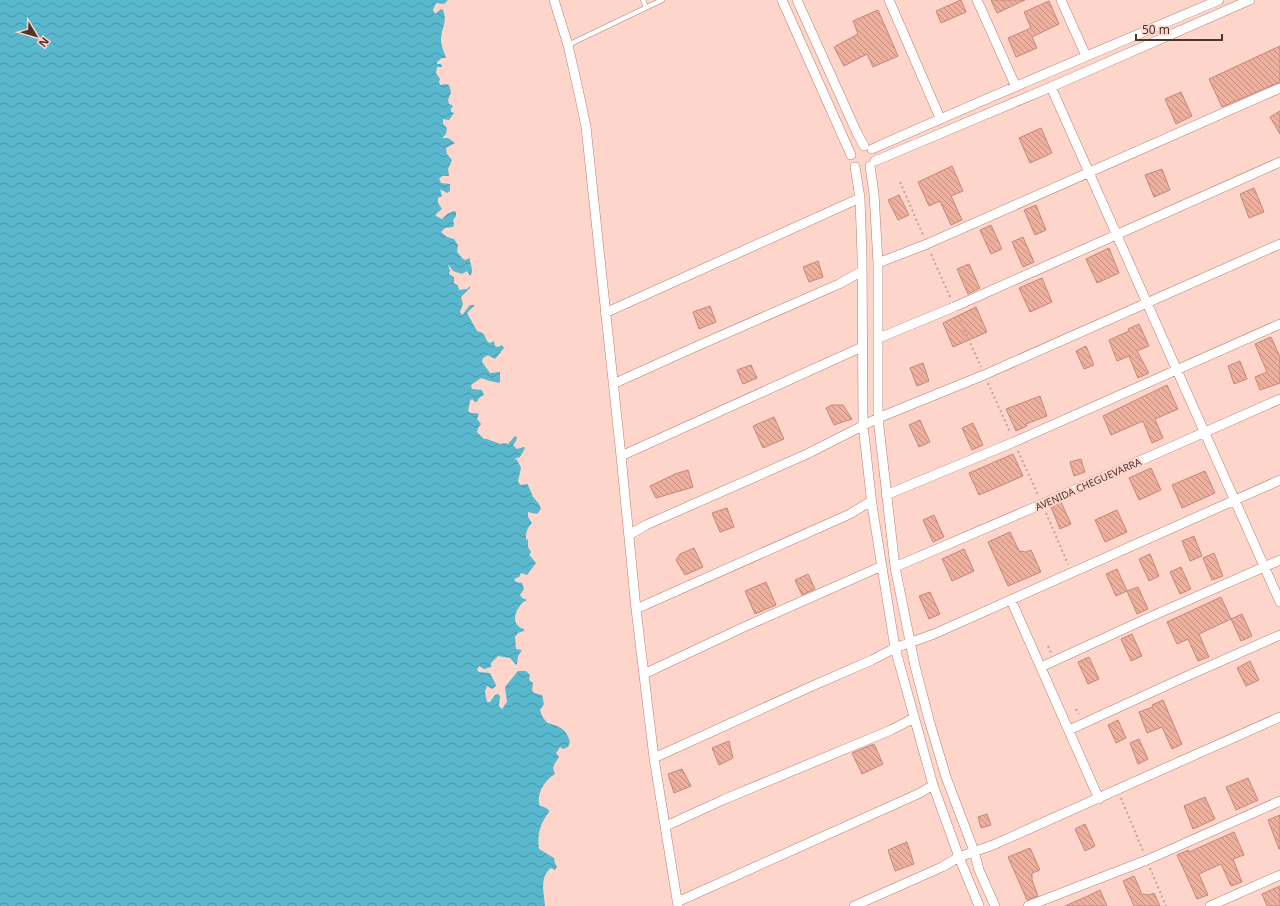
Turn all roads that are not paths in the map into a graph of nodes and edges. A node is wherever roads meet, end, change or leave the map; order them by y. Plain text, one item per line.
1 (554, 0) edge
2 (643, 0) edge
3 (662, 0) edge
4 (782, 0) edge
5 (797, 0) edge
6 (889, 0) edge
7 (977, 0) edge
8 (1061, 0) edge
9 (1219, 0) edge
10 (1250, 0) edge
11 (646, 7) junction
12 (568, 45) junction
13 (1086, 56) junction
14 (1016, 87) junction
15 (1051, 87) junction
16 (1280, 88) edge
17 (940, 118) junction
18 (868, 147) junction
19 (851, 155) junction
20 (1280, 162) edge
21 (872, 164) junction
22 (855, 167) junction
23 (1089, 173) junction
24 (860, 198) junction
25 (1117, 235) junction
26 (1280, 244) edge
27 (878, 263) junction
28 (862, 271) junction
29 (1146, 302) junction
30 (606, 313) junction
31 (1280, 324) edge
32 (879, 338) junction
33 (862, 346) junction
34 (1178, 369) junction
35 (613, 384) junction
36 (1280, 399) edge
37 (878, 418) junction
38 (863, 425) junction
39 (1204, 432) junction
40 (621, 456) junction
41 (1280, 480) edge
42 (886, 495) junction
43 (1235, 500) junction
44 (871, 501) junction
45 (629, 535) junction
46 (1280, 560) edge
47 (882, 566) junction
48 (895, 567) junction
49 (1264, 567) junction
50 (1011, 600) junction
51 (1280, 602) edge
52 (636, 610) junction
53 (1280, 636) edge
54 (910, 642) junction
55 (895, 648) junction
56 (1041, 667) junction
57 (644, 674) junction
58 (1280, 717) edge
59 (914, 718) junction
60 (1069, 730) junction
61 (654, 758) junction
62 (933, 785) junction
63 (1099, 799) junction
64 (1280, 801) edge
65 (666, 826) junction
66 (974, 851) junction
67 (959, 857) junction
68 (1280, 875) edge
69 (677, 904) edge
70 (854, 906) edge
71 (979, 906) edge
72 (994, 906) edge
73 (1028, 906) edge
74 (1210, 906) edge

1 - 12 street
2 - 11 lane
3 - 11 lane
4 - 19 street
5 - 18 street
6 - 17 street
7 - 14 street
8 - 13 street
9 - 13 street
10 - 15 street
11 - 12 lane
12 - 30 street
13 - 14 street
14 - 17 street
15 - 21 street
15 - 23 street
16 - 23 street
17 - 18 street
18 - 19 street
18 - 21 street
19 - 22 street
20 - 25 street
21 - 22 street
21 - 27 street
22 - 24 street
23 - 25 street
23 - 27 street
24 - 28 street
24 - 30 street
25 - 29 street
25 - 32 street
26 - 29 street
27 - 32 street
28 - 33 street
28 - 35 street
29 - 34 street
29 - 37 street
30 - 35 street
31 - 34 street
32 - 37 street
33 - 38 street
33 - 40 street
34 - 39 street
34 - 42 street
35 - 40 street
36 - 39 street, AVENIDA CHEGUEVARRA
37 - 38 street
37 - 42 street
38 - 44 street
38 - 45 street
39 - 43 street
39 - 48 street, AVENIDA CHEGUEVARRA
40 - 45 street
41 - 43 street
42 - 48 street
43 - 49 street
43 - 50 street
44 - 47 street
44 - 52 street
45 - 52 street
46 - 49 street
47 - 55 street
47 - 57 street
48 - 54 street
49 - 51 street
49 - 56 street
50 - 54 street
50 - 56 street
52 - 57 street
53 - 60 street
54 - 55 street
54 - 66 street
55 - 59 street
55 - 61 street
56 - 60 street
57 - 61 street
58 - 63 street
59 - 62 street
59 - 65 street
60 - 63 street
61 - 65 street
62 - 67 street
62 - 69 street
63 - 66 street
64 - 73 street
65 - 69 street
66 - 67 street
66 - 72 street
67 - 70 street
67 - 71 street
68 - 74 street

